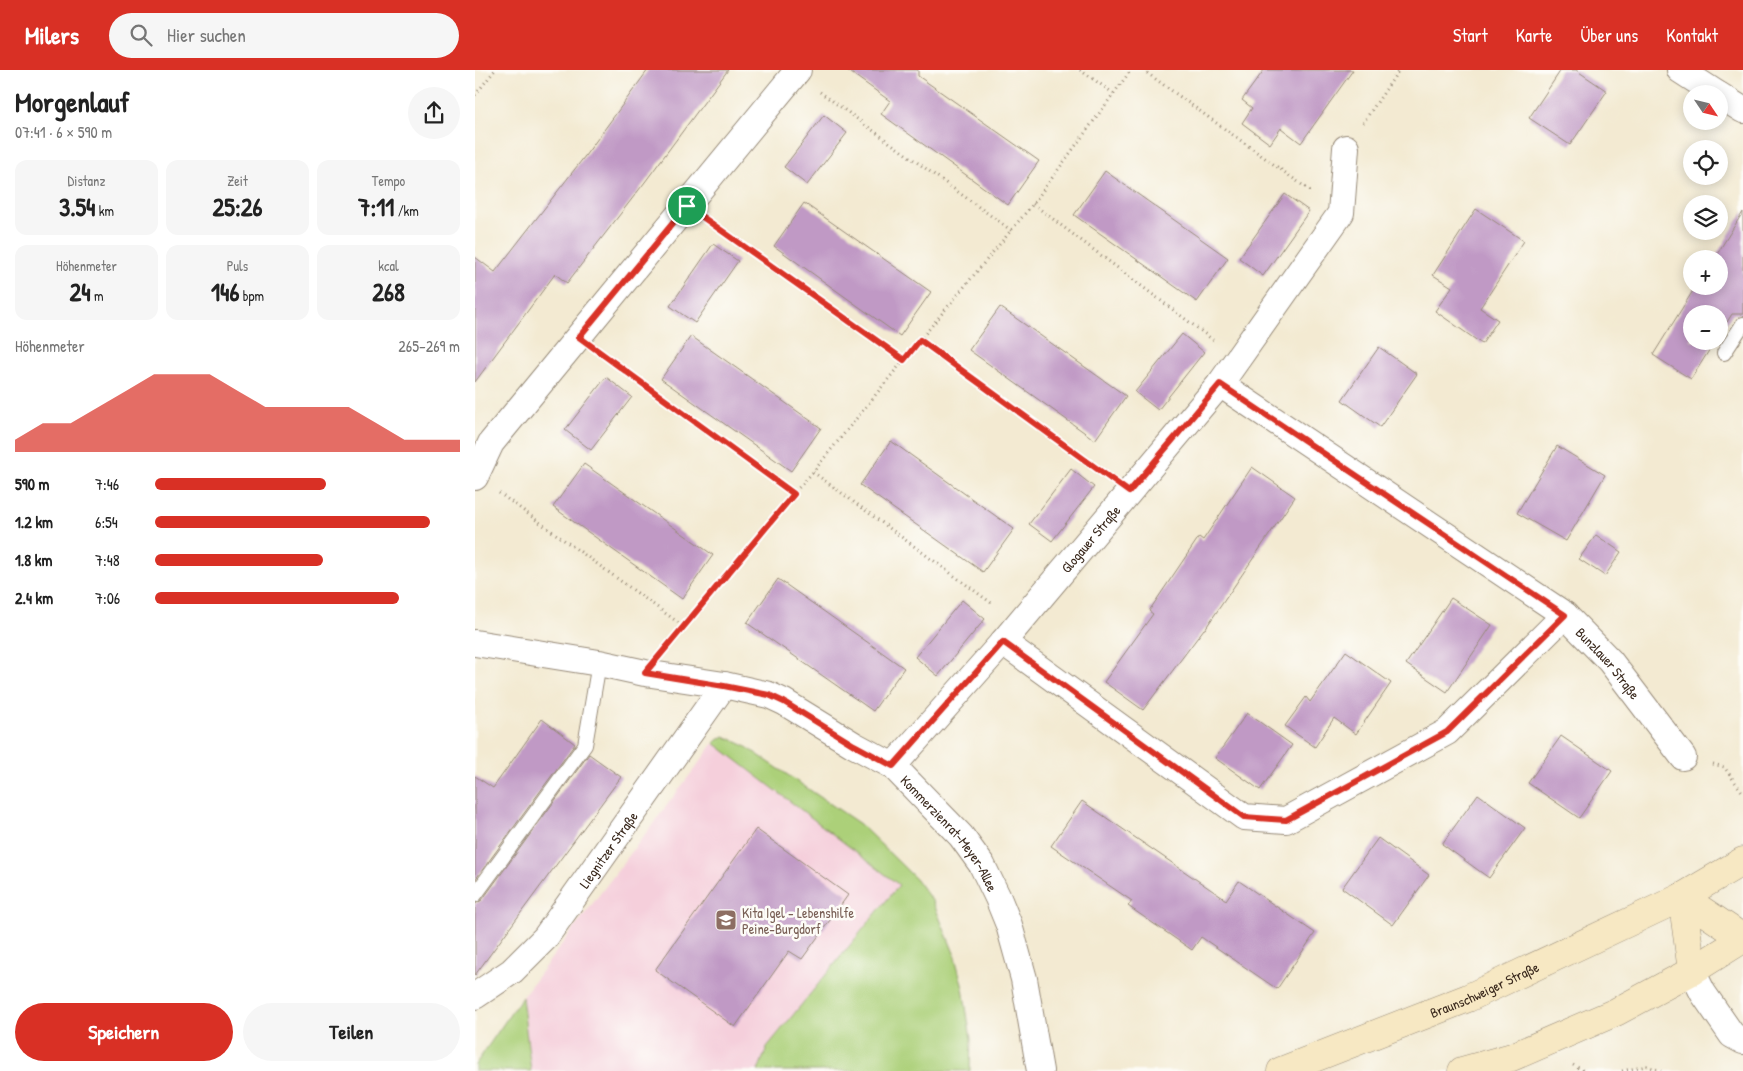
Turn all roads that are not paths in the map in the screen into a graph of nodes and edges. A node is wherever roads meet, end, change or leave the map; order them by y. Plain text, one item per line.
1 (1680, 70) edge
2 (797, 72) edge
3 (1704, 85) edge
4 (1728, 100) edge
5 (1743, 110) edge
6 (1346, 148) road end
7 (1743, 324) edge
8 (1724, 353) dead end
9 (1220, 384) junction
10 (475, 476) edge
11 (1565, 615) junction
12 (1011, 633) junction
13 (475, 643) edge
14 (599, 663) junction
15 (724, 686) junction
16 (1683, 758) road end
17 (893, 766) junction
18 (1743, 861) edge
19 (475, 895) edge
20 (1682, 897) junction
21 (1743, 938) edge
22 (1692, 971) junction
23 (475, 996) edge
24 (1743, 1041) edge
25 (1040, 1071) edge
26 (1281, 1071) edge
27 (1462, 1071) edge

1 - 3 street
2 - 10 street
4 - 5 street
6 - 9 street, Glogauer Straße
7 - 8 lane
9 - 11 street, Bunzlauer Straße
9 - 12 street, Glogauer Straße
11 - 12 street
11 - 16 street, Bunzlauer Straße
12 - 17 street, Glogauer Straße
13 - 14 street, Kommerzienrat-Meyer-Allee
14 - 15 street, Kommerzienrat-Meyer-Allee
14 - 19 lane
15 - 17 street, Kommerzienrat-Meyer-Allee
15 - 23 street, Liegnitzer Straße
17 - 25 street, Kommerzienrat-Meyer-Allee
18 - 20 street, Braunschweiger Straße
20 - 21 street
20 - 22 street
20 - 26 street, Braunschweiger Straße
21 - 22 street
22 - 24 street
22 - 27 street

